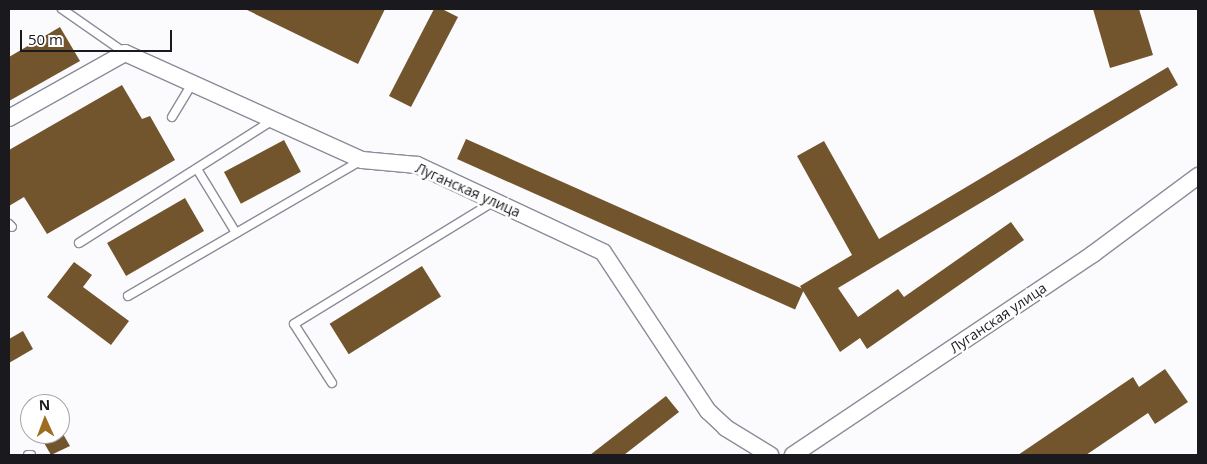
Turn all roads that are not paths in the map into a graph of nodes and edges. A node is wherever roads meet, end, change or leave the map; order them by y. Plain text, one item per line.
1 (62, 9) edge
2 (125, 54) junction
3 (192, 84) junction
4 (172, 117) dead end
5 (9, 118) edge
6 (273, 120) junction
7 (362, 160) junction
8 (197, 169) junction
9 (1198, 176) edge
10 (495, 201) junction
11 (236, 233) junction
12 (79, 243) dead end
13 (128, 296) dead end
14 (332, 383) dead end
15 (815, 449) edge
16 (770, 455) edge
17 (793, 455) edge

1 - 2 lane
2 - 3 street, Луганская улица
2 - 5 street
3 - 4 lane
3 - 6 street, Луганская улица
6 - 7 street, Луганская улица
6 - 8 lane
7 - 10 street, Луганская улица
7 - 11 lane
8 - 11 lane
8 - 12 lane
9 - 15 street, Луганская улица
10 - 14 lane
10 - 16 street, Луганская улица
11 - 13 lane
15 - 17 street, Луганская улица

